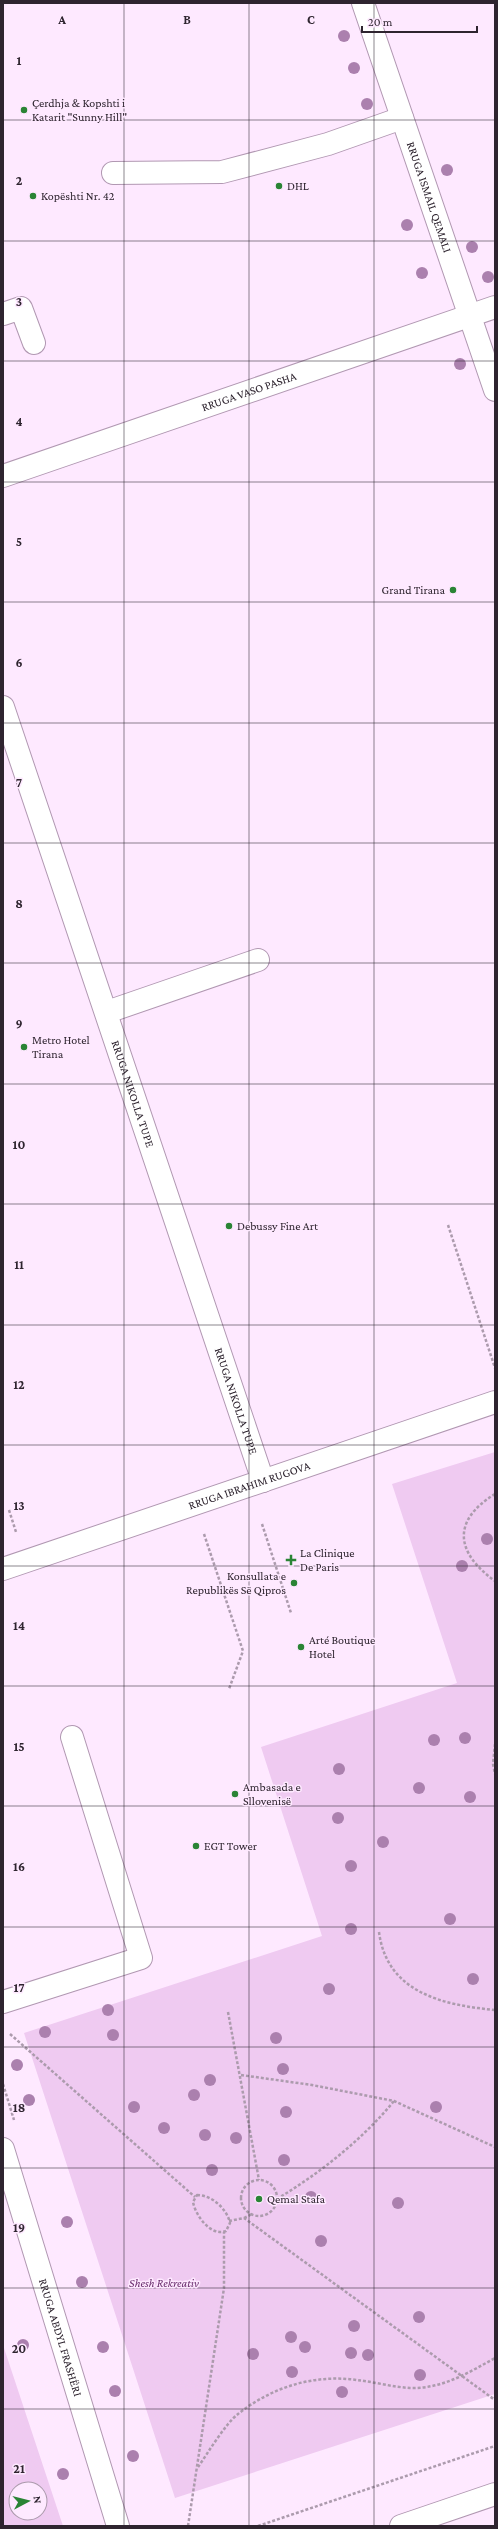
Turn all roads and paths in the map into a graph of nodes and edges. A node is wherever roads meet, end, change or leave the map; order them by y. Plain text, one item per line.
1 (363, 3) edge
2 (402, 118) junction
3 (113, 173) dead end
4 (495, 307) edge
5 (3, 314) edge
6 (470, 315) junction
7 (34, 343) dead end
8 (495, 390) edge
9 (3, 476) edge
10 (3, 707) edge
11 (258, 960) dead end
12 (107, 1012) junction
13 (448, 1225) dead end
14 (495, 1368) edge
15 (495, 1402) edge
16 (263, 1481) junction
17 (495, 1494) edge
18 (195, 1504) junction
19 (9, 1510) dead end
20 (262, 1524) dead end
21 (16, 1535) dead end
22 (3, 1569) edge
23 (495, 1581) edge
24 (291, 1613) dead end
25 (229, 1689) dead end
26 (72, 1737) dead end
27 (495, 1744) edge
28 (495, 1774) edge
29 (379, 1932) dead end
30 (3, 2002) edge
31 (495, 2010) edge
32 (228, 2012) dead end
33 (8, 2033) dead end
34 (241, 2075) junction
35 (394, 2101) junction
36 (495, 2147) edge
37 (3, 2149) edge
38 (6, 2171) edge
39 (259, 2180) junction
40 (196, 2196) junction
41 (277, 2199) junction
42 (252, 2214) junction
43 (244, 2218) junction
44 (229, 2220) junction
45 (224, 2232) junction
46 (495, 2358) edge
47 (462, 2376) junction
48 (495, 2400) edge
49 (495, 2446) edge
50 (198, 2467) junction
51 (495, 2494) edge
52 (118, 2526) edge
53 (188, 2526) edge
54 (258, 2526) edge
55 (401, 2526) edge

1 - 2 street, RRUGA ISMAIL QEMALI
2 - 3 street
2 - 6 street, RRUGA ISMAIL QEMALI
4 - 6 street, RRUGA VASO PASHA
5 - 7 street
6 - 8 street, RRUGA ISMAIL QEMALI
6 - 9 street, RRUGA VASO PASHA
10 - 12 street, RRUGA NIKOLLA TUPE
11 - 12 street
12 - 16 street, RRUGA NIKOLLA TUPE
13 - 14 path
15 - 16 street, RRUGA IBRAHIM RUGOVA
16 - 18 street, RRUGA IBRAHIM RUGOVA
17 - 23 path
18 - 22 street, RRUGA IBRAHIM RUGOVA
18 - 25 path
19 - 21 path
20 - 24 path
26 - 30 street
27 - 28 path
29 - 31 path
32 - 34 path
33 - 40 path
34 - 35 path
34 - 39 path
35 - 36 path
35 - 41 path
37 - 38 street, RRUGA ABDYL FRASHËRI
38 - 52 street, RRUGA ABDYL FRASHËRI
39 - 41 path
39 - 42 path
40 - 44 path
40 - 45 path
41 - 42 path
42 - 43 path
43 - 44 path
43 - 47 path
44 - 45 path
45 - 50 path
46 - 47 path
47 - 48 path
47 - 50 path
49 - 54 path
50 - 53 path
51 - 55 street

